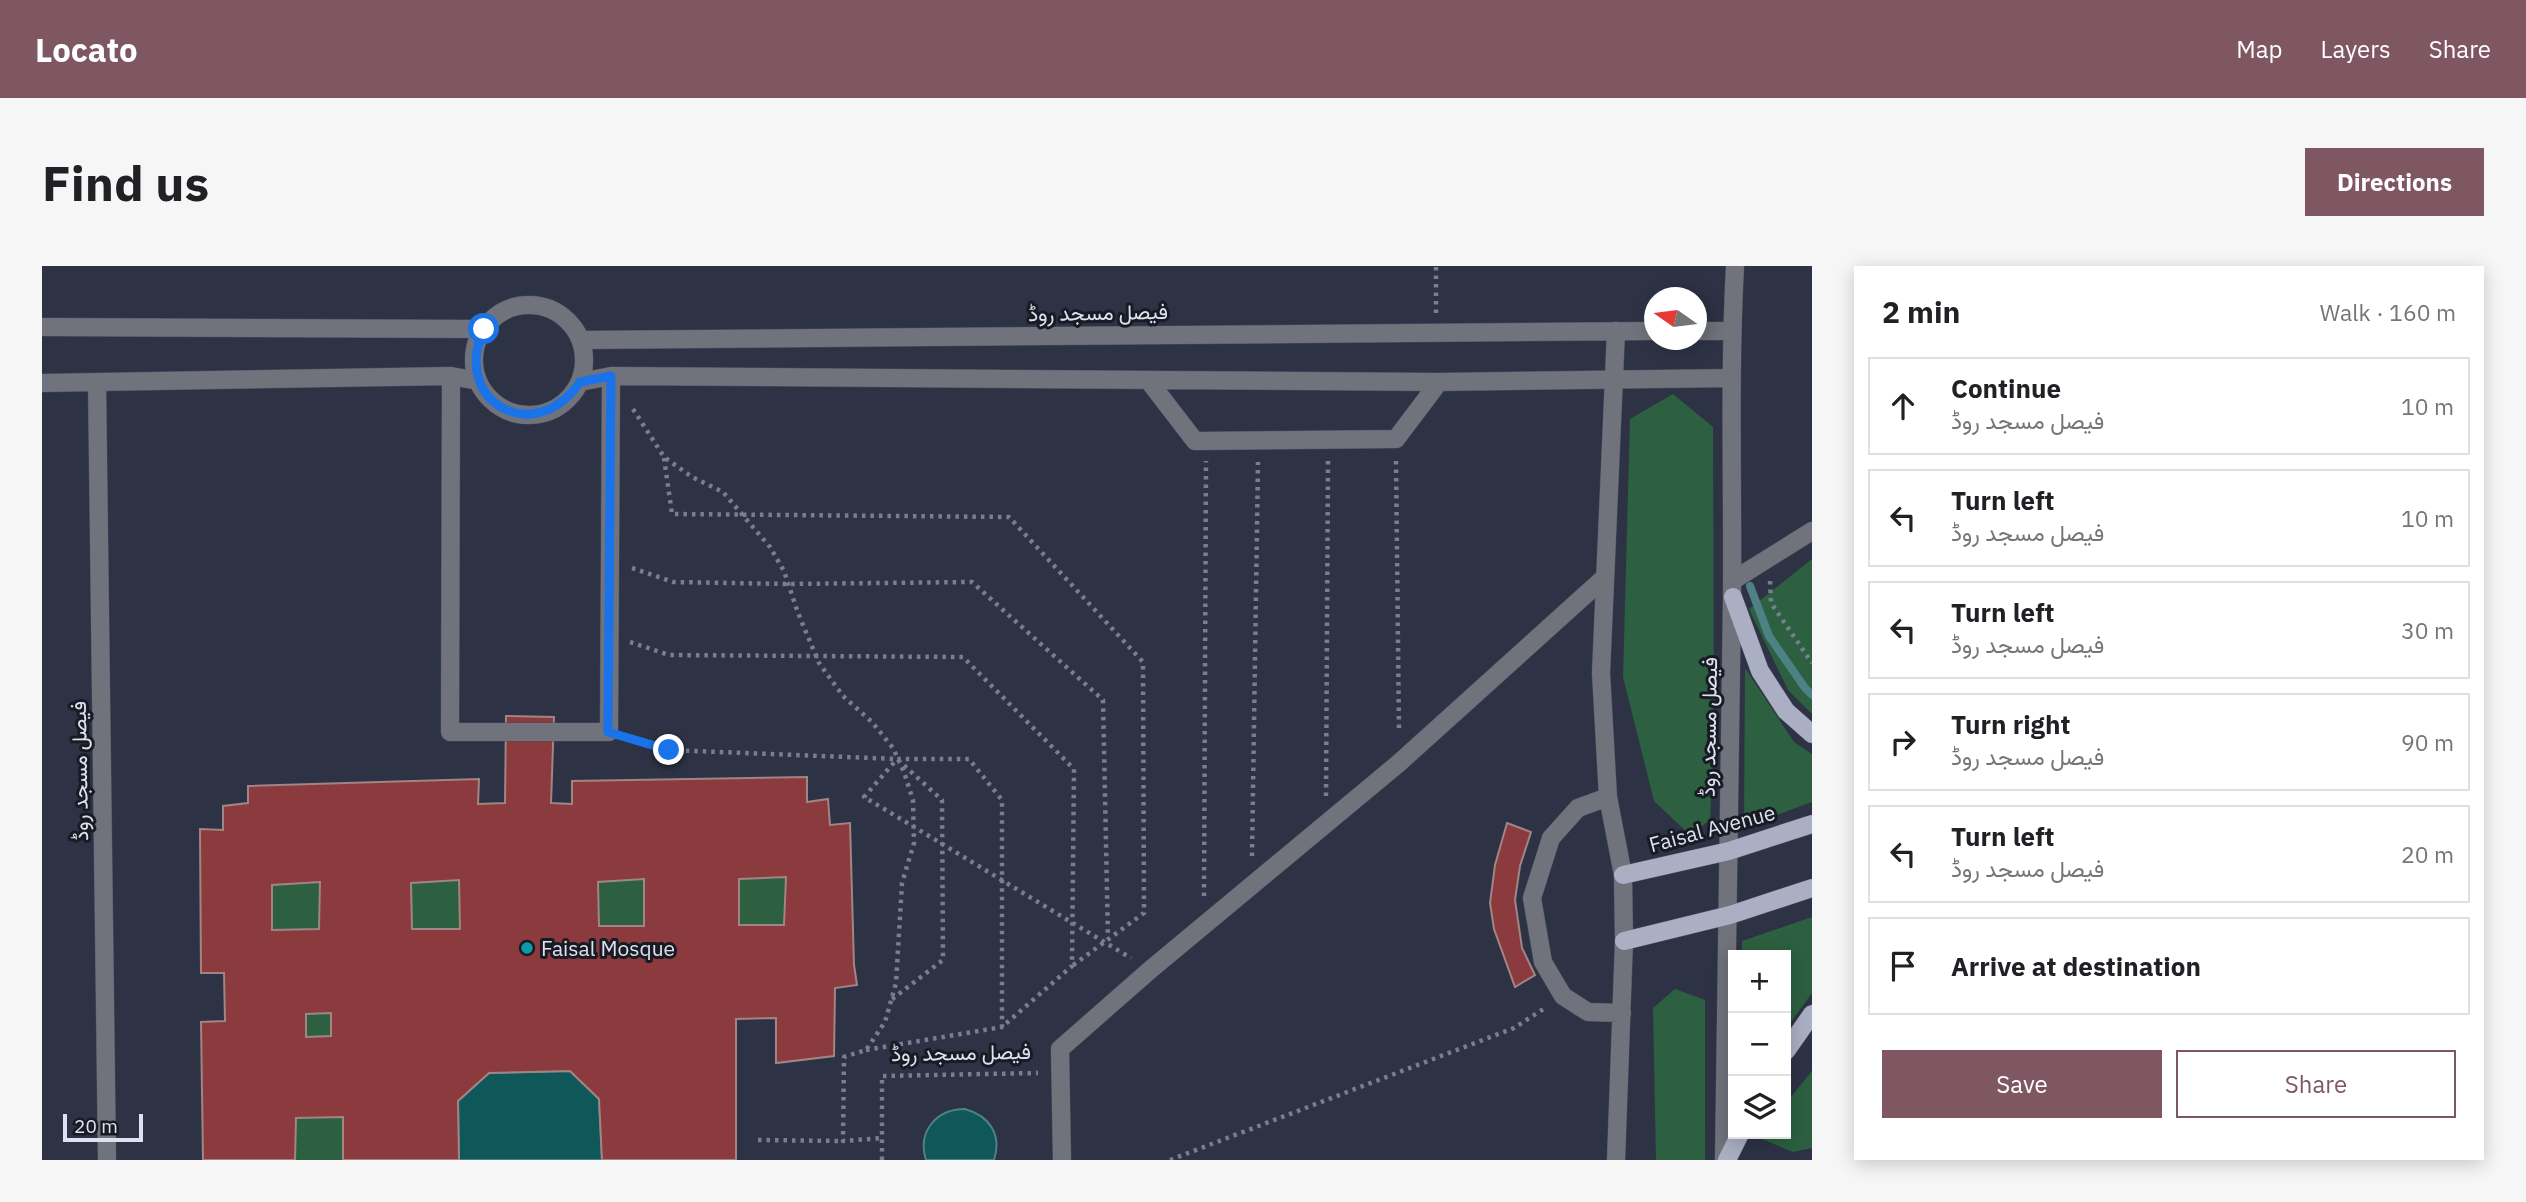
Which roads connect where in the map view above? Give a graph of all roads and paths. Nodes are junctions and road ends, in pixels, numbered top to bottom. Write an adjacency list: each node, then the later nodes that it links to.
1 (1436, 266): 5 (path)
2 (1735, 266): 9 (street, فیصل مسجد روڈ)
3 (42, 327): 4 (street)
4 (484, 329): 10 (street); 16 (street)
5 (1435, 331): 6 (street, فیصل مسجد روڈ); 10 (street, فیصل مسجد روڈ)
6 (1616, 331): 7 (street, فیصل مسجد روڈ); 15 (street)
7 (1644, 331)
8 (1707, 331): 9 (street)
9 (1731, 331): 13 (street, فیصل مسجد روڈ)
10 (581, 340): 18 (street)
11 (451, 376): 16 (street); 17 (street); 36 (street)
12 (611, 376): 14 (street); 18 (street); 25 (path, فیصل مسجد روڈ); 29 (street)
13 (1732, 378): 15 (street); 32 (street, فیصل مسجد روڈ)
14 (1148, 380): 19 (street); 24 (street)
15 (1613, 380): 19 (street); 30 (street)
16 (478, 381): 18 (street)
17 (97, 382): 20 (street); 69 (street, فیصل مسجد روڈ)
18 (580, 382)
19 (1439, 382): 22 (street)
20 (42, 383)
21 (1328, 439): 22 (street); 23 (street); 41 (path)
22 (1396, 439): 39 (path)
23 (1258, 440): 24 (street); 48 (path)
24 (1206, 441): 52 (path)
25 (664, 457): 26 (path, فیصل مسجد روڈ); 26 (path, فیصل مسجد روڈ)
26 (742, 514): 31 (path, فیصل مسجد روڈ); 54 (path, فیصل مسجد روڈ)
27 (1812, 531): 28 (street)
28 (1768, 559): 32 (street); 35 (path)
29 (610, 560): 31 (path); 33 (street)
30 (1605, 577): 39 (street); 40 (street)
31 (788, 584): 34 (path, فیصل مسجد روڈ); 54 (path)
32 (1732, 589): 37 (main road); 45 (street, فیصل مسجد روڈ)
33 (609, 636): 34 (path); 36 (street)
34 (816, 656): 38 (path, فیصل مسجد روڈ); 51 (path)
35 (1812, 663)
36 (608, 732): 38 (path, فیصل مسجد روڈ)
37 (1812, 734)
38 (897, 759): 43 (path, فیصل مسجد روڈ); 43 (path); 44 (path, فیصل مسجد روڈ); 47 (path, فیصل مسجد روڈ)
39 (1399, 763): 41 (street)
40 (1608, 797): 46 (street); 57 (street)
41 (1326, 823): 48 (street)
42 (1812, 824): 45 (main road, Faisal Avenue)
43 (914, 826): 44 (path); 58 (path, فیصل مسجد روڈ)
44 (943, 844): 47 (path); 58 (path, فیصل مسجد روڈ)
45 (1728, 850): 46 (main road, Faisal Avenue); 50 (street, فیصل مسجد روڈ)
46 (1623, 874): 53 (street)
47 (1002, 880): 51 (path); 61 (path, فیصل مسجد روڈ)
48 (1252, 886): 52 (street)
49 (1812, 888): 50 (main road)
50 (1730, 915): 53 (main road); 74 (street, فیصل مسجد روڈ)
51 (1072, 923): 54 (path); 56 (path)
52 (1203, 925): 64 (street, فیصل مسجد روڈ)
53 (1624, 940): 59 (street)
54 (1106, 941): 55 (path); 56 (path, فیصل مسجد روڈ)
55 (1128, 956)
56 (1072, 966): 61 (path, فیصل مسجد روڈ)
57 (1563, 996): 59 (street); 72 (path)
58 (891, 1001): 63 (path, فیصل مسجد روڈ)
59 (1622, 1013): 73 (street)
60 (1812, 1014): 62 (main road)
61 (1002, 1027): 63 (path, فیصل مسجد روڈ)
62 (1791, 1044)
63 (866, 1049): 68 (path, فیصل مسجد روڈ)
64 (1060, 1073): 65 (path, فیصل مسجد روڈ); 71 (street, فیصل مسجد روڈ)
65 (882, 1138): 68 (path); 70 (path, فیصل مسجد روڈ)
66 (1737, 1139): 74 (main road)
67 (758, 1140): 68 (path)
68 (844, 1140)
69 (107, 1160)
70 (882, 1160)
71 (1062, 1160)
72 (1170, 1160)
73 (1616, 1160)
74 (1725, 1160)

